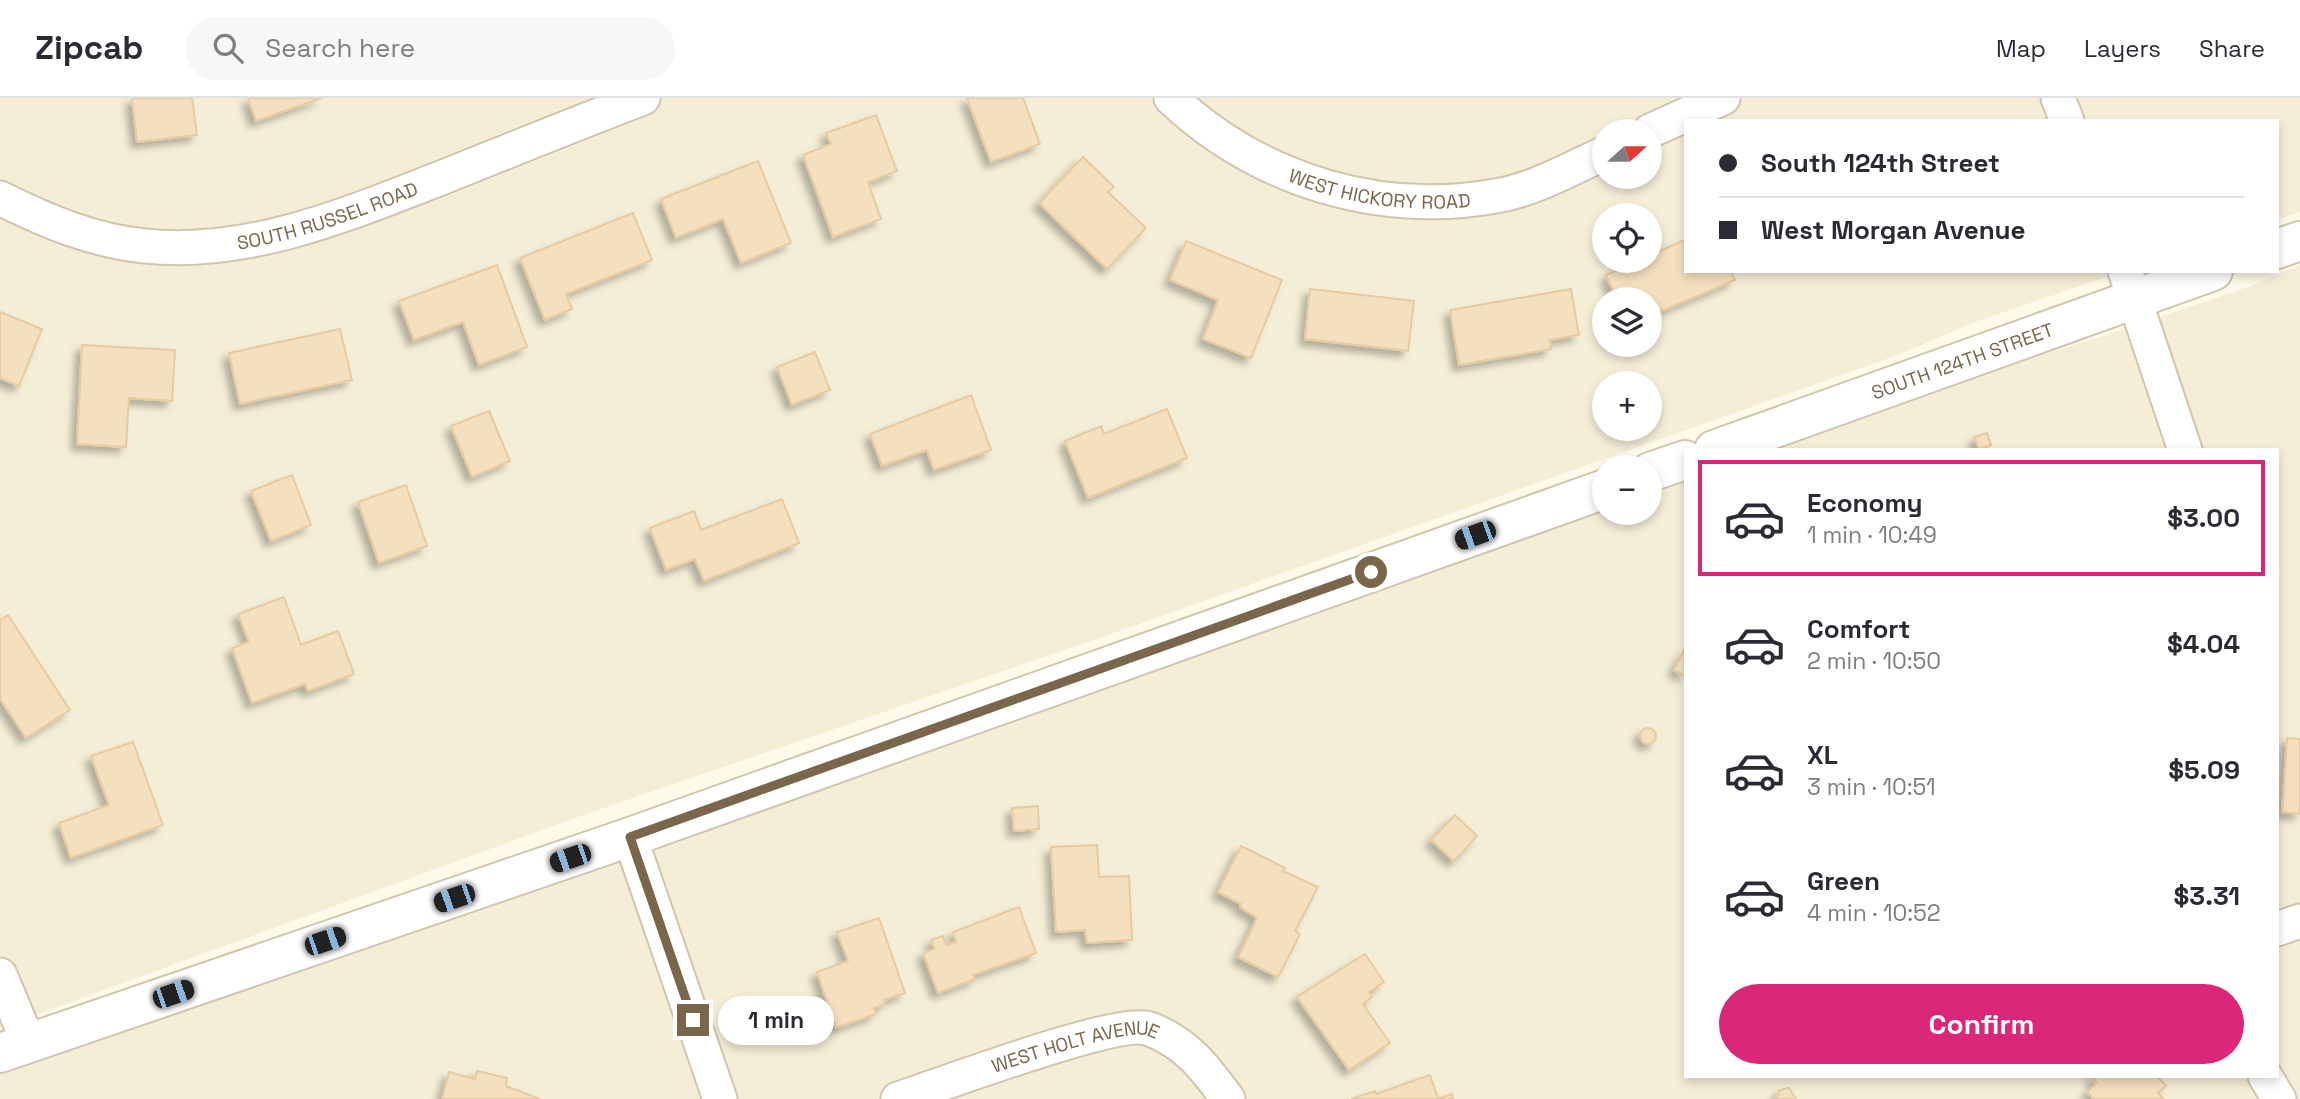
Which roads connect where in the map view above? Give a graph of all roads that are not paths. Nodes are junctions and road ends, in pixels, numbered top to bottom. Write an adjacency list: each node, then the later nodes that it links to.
1 (1171, 98): 7 (street, WEST HICKORY ROAD)
2 (1723, 98): 6 (street)
3 (2058, 98): 5 (street)
4 (638, 99): 8 (street, SOUTH RUSSEL ROAD)
5 (2066, 119)
6 (1662, 126)
7 (1592, 159)
8 (0, 198)
9 (2300, 240): 10 (street)
10 (2279, 248)
11 (2202, 273): 12 (street, SOUTH 124TH STREET)
12 (2131, 285): 13 (street, SOUTH 124TH STREET); 14 (street)
13 (1719, 448)
14 (2185, 448)
15 (1684, 460): 16 (street)
16 (1662, 468)
17 (1592, 494): 18 (street)
18 (630, 837): 22 (street); 24 (street)
19 (2300, 921): 20 (street)
20 (2279, 928)
21 (0, 975): 22 (street)
22 (15, 1045)
23 (2266, 1078): 27 (street)
24 (720, 1099)
25 (898, 1099): 26 (street, WEST HOLT AVENUE)
26 (1228, 1099)
27 (2279, 1099)

